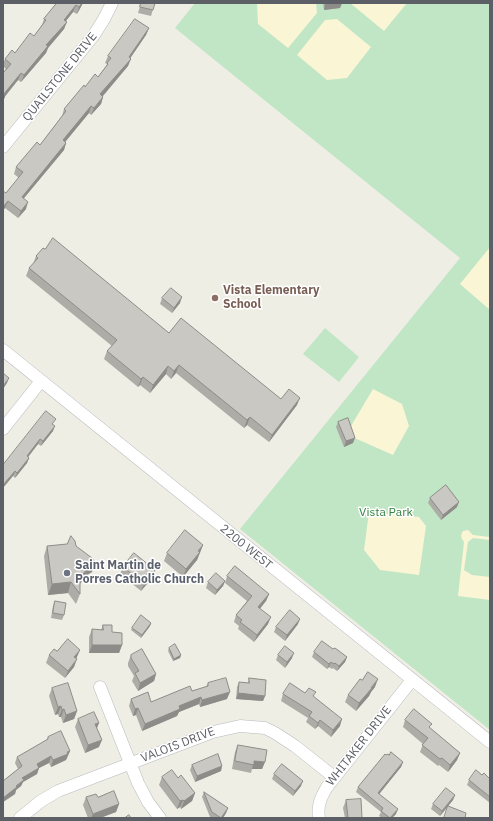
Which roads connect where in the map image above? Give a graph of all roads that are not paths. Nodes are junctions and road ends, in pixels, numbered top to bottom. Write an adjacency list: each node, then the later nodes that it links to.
1 (112, 3): 2 (street, QUAILSTONE DRIVE)
2 (3, 147)
3 (3, 350): 4 (street, 2200 WEST)
4 (41, 381): 5 (street); 6 (street, 2200 WEST)
5 (3, 429)
6 (412, 680): 8 (street, 2200 WEST); 10 (street, WHITAKER DRIVE)
7 (100, 686): 9 (street)
8 (490, 742)
9 (129, 764): 10 (street, VALOIS DRIVE); 11 (street, VALOIS DRIVE); 12 (street)
10 (334, 777): 13 (street, WHITAKER DRIVE)
11 (20, 818)
12 (160, 818)
13 (319, 818)

